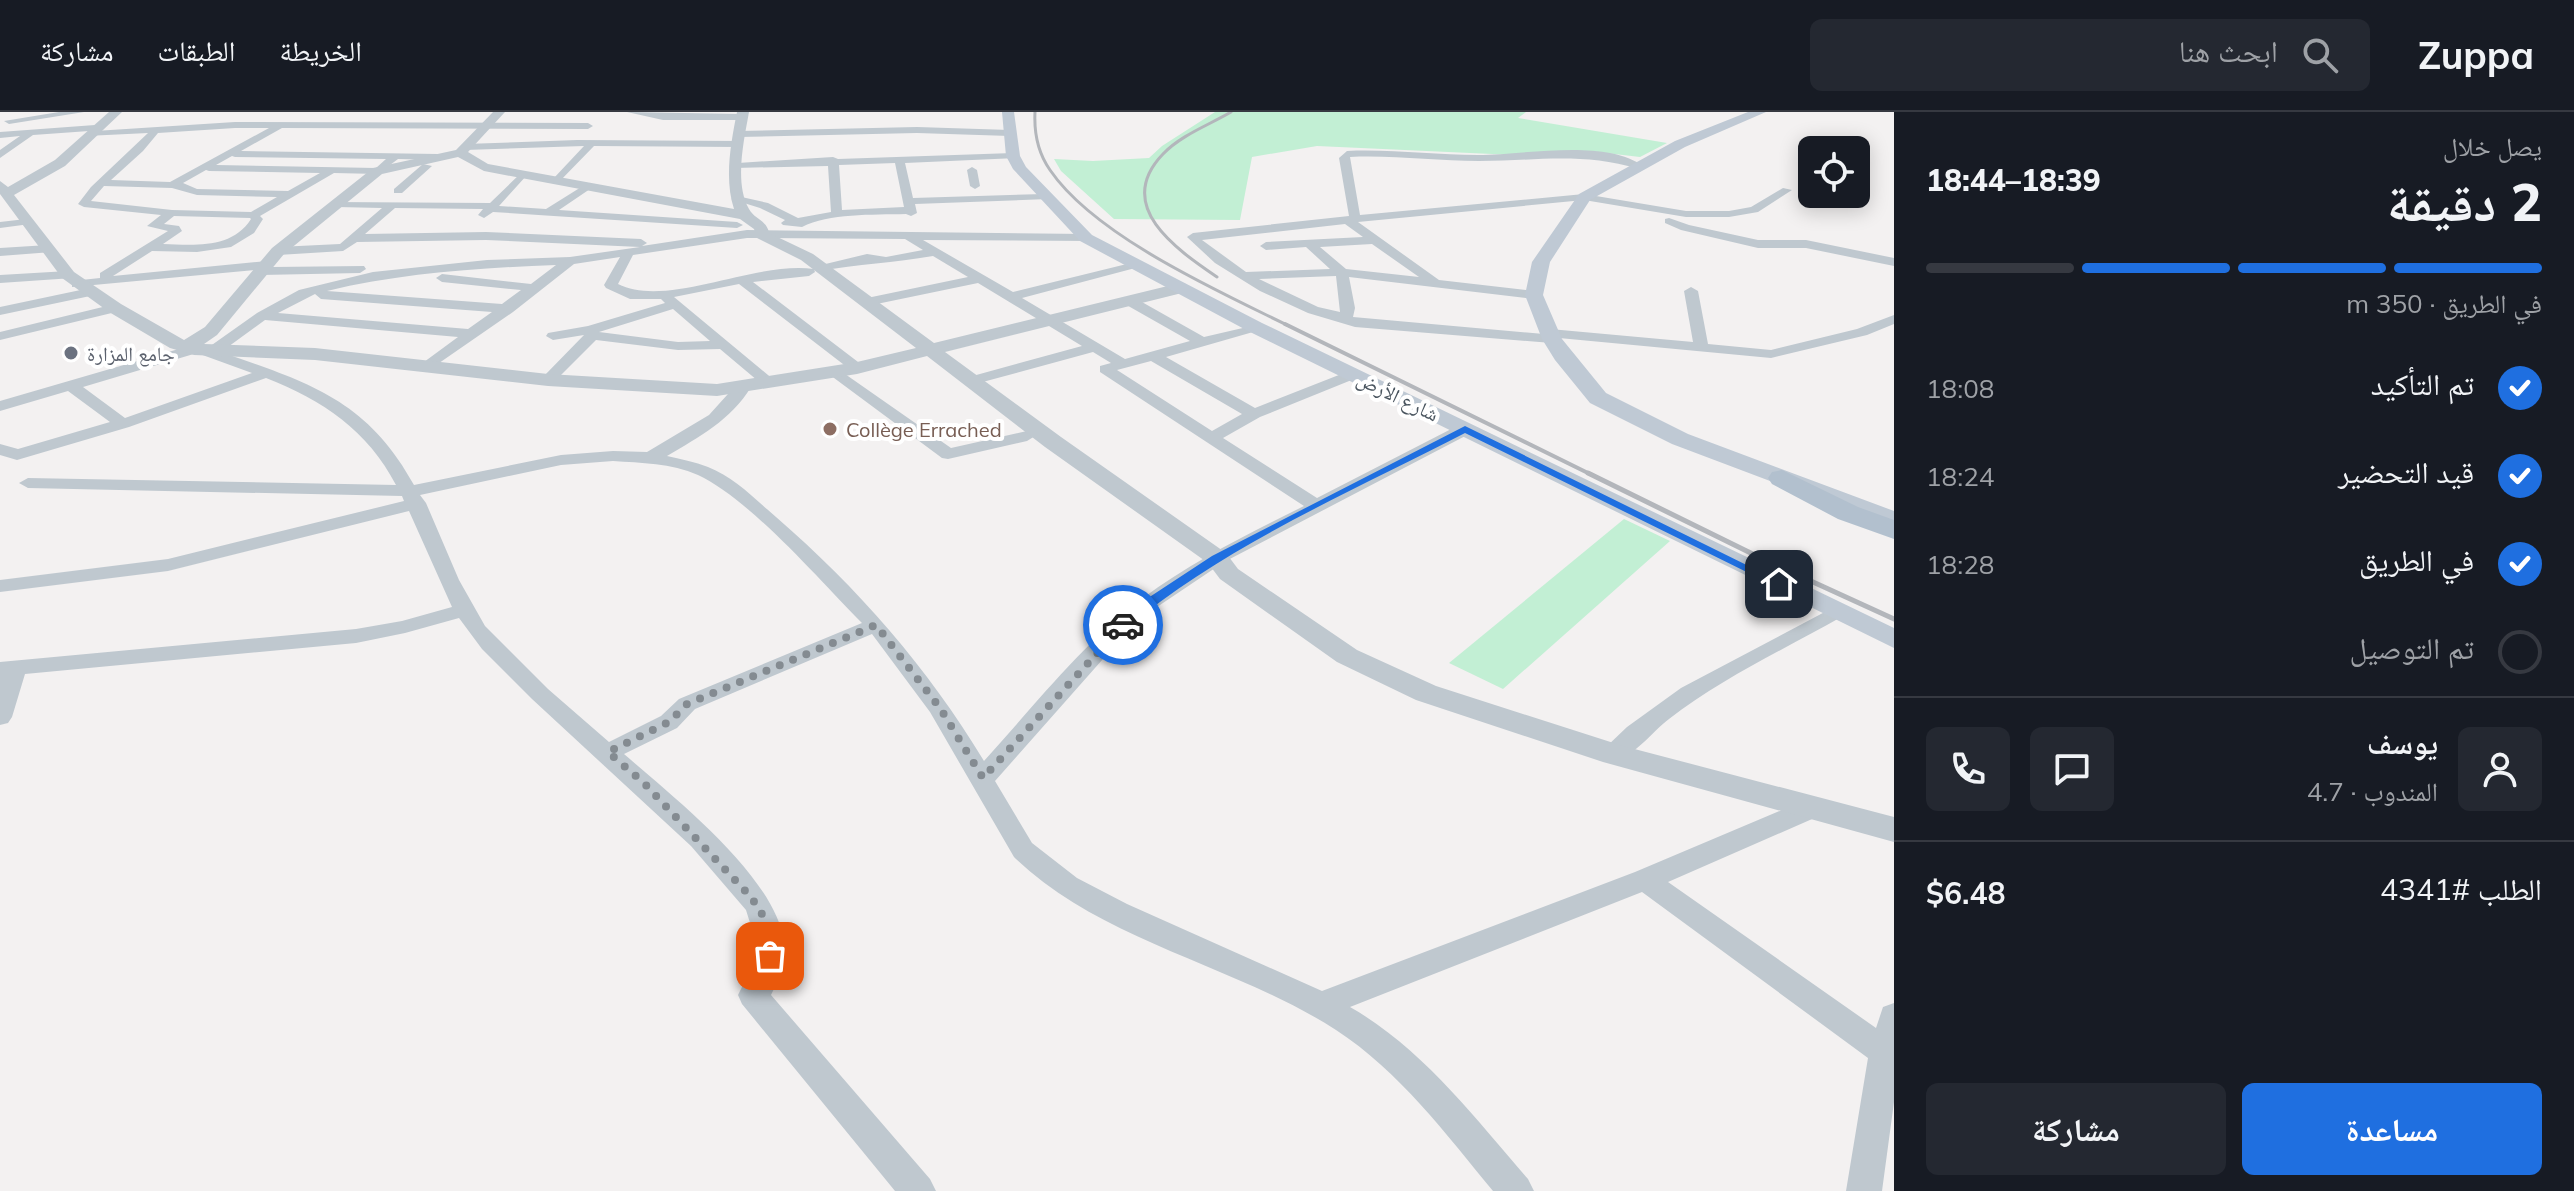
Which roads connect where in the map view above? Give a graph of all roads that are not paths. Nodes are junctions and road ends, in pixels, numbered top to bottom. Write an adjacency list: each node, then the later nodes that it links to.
1 (80, 112): 8 (street)
2 (247, 112): 27 (street)
3 (423, 112): 21 (street)
4 (499, 112): 22 (street)
5 (631, 112): 11 (street)
6 (1760, 112): 56 (main road)
7 (542, 113): 23 (street)
8 (43, 114): 16 (street)
9 (374, 114): 15 (street); 20 (street)
10 (743, 114): 12 (street); 35 (street)
11 (652, 115): 24 (street); 28 (street)
12 (689, 115): 28 (street)
13 (176, 116): 26 (street)
14 (797, 119): 30 (street)
15 (293, 120): 19 (street); 27 (street); 36 (street)
16 (0, 122)
17 (1009, 122): 37 (street); 65 (main road)
18 (105, 123): 26 (street); 29 (street); 81 (street)
19 (336, 125): 20 (street); 44 (street)
20 (366, 126): 21 (street)
21 (408, 126): 22 (street)
22 (486, 126): 23 (street); 42 (street)
23 (530, 126): 38 (street); 39 (street)
24 (638, 126)
25 (194, 127): 26 (street); 27 (street); 27 (street)
26 (159, 129): 68 (street)
27 (230, 129)
28 (665, 131): 35 (street); 41 (street)
29 (30, 133): 31 (street); 46 (street)
30 (791, 133): 35 (street); 37 (street)
31 (0, 135)
32 (631, 135): 41 (street)
33 (239, 139): 36 (street)
34 (284, 139): 36 (street)
35 (738, 139): 55 (street)
36 (255, 141): 43 (street)
37 (824, 141): 47 (street)
38 (577, 143): 39 (street); 40 (street)
39 (540, 144): 42 (street); 48 (street)
40 (590, 145): 41 (street); 48 (street)
41 (625, 145)
42 (462, 150): 54 (street); 57 (street)
43 (233, 154): 44 (street); 58 (street)
44 (286, 154): 45 (street)
45 (322, 154): 52 (street); 63 (street)
46 (0, 155)
47 (862, 155): 49 (street); 51 (street); 53 (street)
48 (580, 157): 67 (street)
49 (924, 158): 50 (street); 51 (street)
50 (938, 158): 59 (street); 65 (street)
51 (899, 159): 73 (street)
52 (399, 160): 54 (street); 62 (street)
53 (833, 160): 55 (street); 91 (street)
54 (433, 161): 57 (street); 77 (street)
55 (738, 166): 80 (street)
56 (1638, 166): 79 (main road); 94 (street)
57 (484, 167): 64 (street)
58 (204, 168): 63 (street); 69 (street)
59 (972, 170): 60 (street); 71 (street)
60 (988, 170)
61 (331, 171): 62 (street); 63 (street); 66 (street)
62 (378, 171): 82 (street)
63 (287, 173): 66 (street)
64 (522, 175): 67 (street); 87 (street)
65 (1023, 175): 71 (street); 86 (street); 103 (main road, شارع الأرض)
66 (319, 177): 78 (street)
67 (557, 181): 72 (street)
68 (103, 183): 69 (street); 89 (street)
69 (174, 185): 78 (street)
70 (962, 186): 71 (street)
71 (975, 186)
72 (586, 187): 85 (street); 88 (street)
73 (907, 187): 74 (street); 86 (street)
74 (920, 187)
75 (1787, 190): 90 (street)
76 (383, 191): 77 (street)
77 (398, 191): 84 (street)
78 (291, 194): 92 (street)
79 (1584, 197): 90 (street); 94 (street); 135 (main road)
80 (737, 199): 85 (street); 93 (street); 95 (street)
81 (8, 202): 96 (street); 110 (street)
82 (337, 204): 83 (street); 111 (street)
83 (392, 205): 84 (street); 102 (street)
84 (407, 206): 87 (street)
85 (694, 206): 93 (street)
86 (910, 206): 91 (street); 100 (street)
87 (492, 208): 88 (street); 101 (street)
88 (549, 212): 97 (street)
89 (172, 213): 92 (street); 107 (street)
90 (1675, 213): 117 (street)
91 (837, 214): 95 (street)
92 (253, 215): 107 (street)
93 (744, 215): 97 (street)
94 (1351, 220): 98 (street); 104 (street)
95 (796, 222): 97 (street); 99 (street)
96 (0, 225)
97 (761, 231): 99 (street); 109 (street); 121 (street)
98 (1245, 231): 106 (street); 125 (street)
99 (821, 233): 100 (street)
100 (909, 234): 103 (street); 113 (street)
101 (459, 236): 102 (street); 108 (street); 109 (street)
102 (355, 238): 111 (street)
103 (1086, 238): 118 (main road, شارع الأرض)
104 (1374, 240): 105 (street); 129 (street)
105 (1308, 243): 106 (street); 122 (street)
106 (1266, 246): 124 (street)
107 (154, 248): 130 (street)
108 (449, 248)
109 (666, 248): 114 (street)
110 (48, 249): 112 (street); 130 (street)
111 (278, 251): 119 (street)
112 (0, 252)
113 (934, 252): 121 (street); 127 (street)
114 (627, 255): 116 (street); 137 (street)
115 (440, 259): 120 (street)
116 (570, 261): 120 (street); 131 (street)
117 (1894, 262)
118 (1135, 264): 132 (main road, شارع الأرض); 136 (street)
119 (264, 268): 123 (street); 130 (street); 158 (street)
120 (431, 270): 123 (street)
121 (814, 270): 128 (street); 139 (street); 160 (street)
122 (1342, 272): 124 (street); 129 (street); 144 (street)
123 (401, 273): 131 (street); 134 (street)
124 (1291, 274): 125 (street)
125 (1244, 276): 144 (street)
126 (0, 279): 130 (street)
127 (979, 279): 136 (street); 139 (street)
128 (743, 281): 137 (street); 164 (street)
129 (1434, 282): 135 (street)
130 (83, 283): 140 (street); 142 (street)
131 (535, 288): 141 (street)
132 (1180, 288): 138 (street); 147 (main road, شارع الأرض)
133 (1691, 291): 159 (street)
134 (304, 293): 141 (street); 143 (street)
135 (1534, 295): 153 (main road)
136 (1011, 297): 146 (street)
137 (670, 300): 149 (street); 156 (street)
138 (1128, 300): 146 (street); 155 (street)
139 (867, 302): 160 (street)
140 (115, 308): 151 (street); 158 (street)
141 (508, 309): 150 (street)
142 (0, 311)
143 (262, 316): 150 (street); 158 (street)
144 (1341, 318): 153 (street)
145 (1894, 319): 148 (street)
146 (1050, 320): 157 (street); 160 (street)
147 (1255, 327): 155 (street); 167 (main road, شارع الأرض)
148 (1869, 329): 154 (street); 159 (street)
149 (591, 332): 152 (street); 156 (street); 168 (street)
150 (473, 334): 163 (street)
151 (0, 336)
152 (553, 336)
153 (1551, 336): 159 (street); 181 (main road)
154 (1894, 337)
155 (1199, 340): 161 (street)
156 (724, 345): 170 (street)
157 (1094, 347): 162 (street); 169 (street)
158 (199, 349): 163 (street); 166 (street); 171 (street)
159 (1702, 349)
160 (924, 352): 164 (street); 169 (street); 177 (street)
161 (1152, 355): 162 (street); 174 (street)
162 (1120, 362): 178 (street)
163 (429, 365): 168 (street)
164 (857, 368): 165 (street)
165 (835, 372): 170 (street); 177 (street)
166 (263, 374): 175 (street); 184 (street)
167 (1354, 374): 174 (street); 176 (main road, شارع الأرض)
168 (548, 380): 172 (street)
169 (974, 380): 189 (street)
170 (769, 383): 172 (street)
171 (69, 384): 173 (street); 175 (street)
172 (743, 387): 180 (street)
173 (0, 406)
174 (1254, 414): 178 (street)
175 (123, 424): 179 (street)
176 (1465, 429): 185 (street); 192 (main road, شارع الأرض)
177 (1027, 436): 189 (street)
178 (1211, 438): 185 (street)
179 (0, 449)
180 (650, 458): 184 (street); 193 (street)
181 (1782, 478): 186 (main road); 188 (main road)
182 (28, 483): 183 (street)
183 (315, 490): 184 (street); 187 (street)
184 (414, 497): 187 (street); 191 (street)
185 (1315, 505): 189 (street)
186 (1894, 520)
187 (324, 527): 190 (street)
188 (1894, 530)
189 (1216, 567): 198 (street); 199 (street)
190 (0, 586)
191 (464, 610): 195 (street); 197 (street)
192 (1836, 612): 194 (main road, شارع الأرض); 198 (street)
193 (876, 625): 197 (street); 199 (street)
194 (1894, 639)
195 (8, 668): 196 (street)
196 (0, 717)
197 (608, 752): 208 (street)
198 (1614, 754): 201 (street)
199 (983, 778): 205 (street)
200 (1894, 807): 202 (street)
201 (1810, 809): 202 (street); 204 (street)
202 (1860, 818): 203 (street)
203 (1894, 830)
204 (1645, 880): 205 (street); 207 (street)
205 (1321, 1005): 209 (street)
206 (1894, 1016): 207 (street)
207 (1889, 1056): 210 (street)
208 (918, 1191)
209 (1516, 1191)
210 (1864, 1191)

